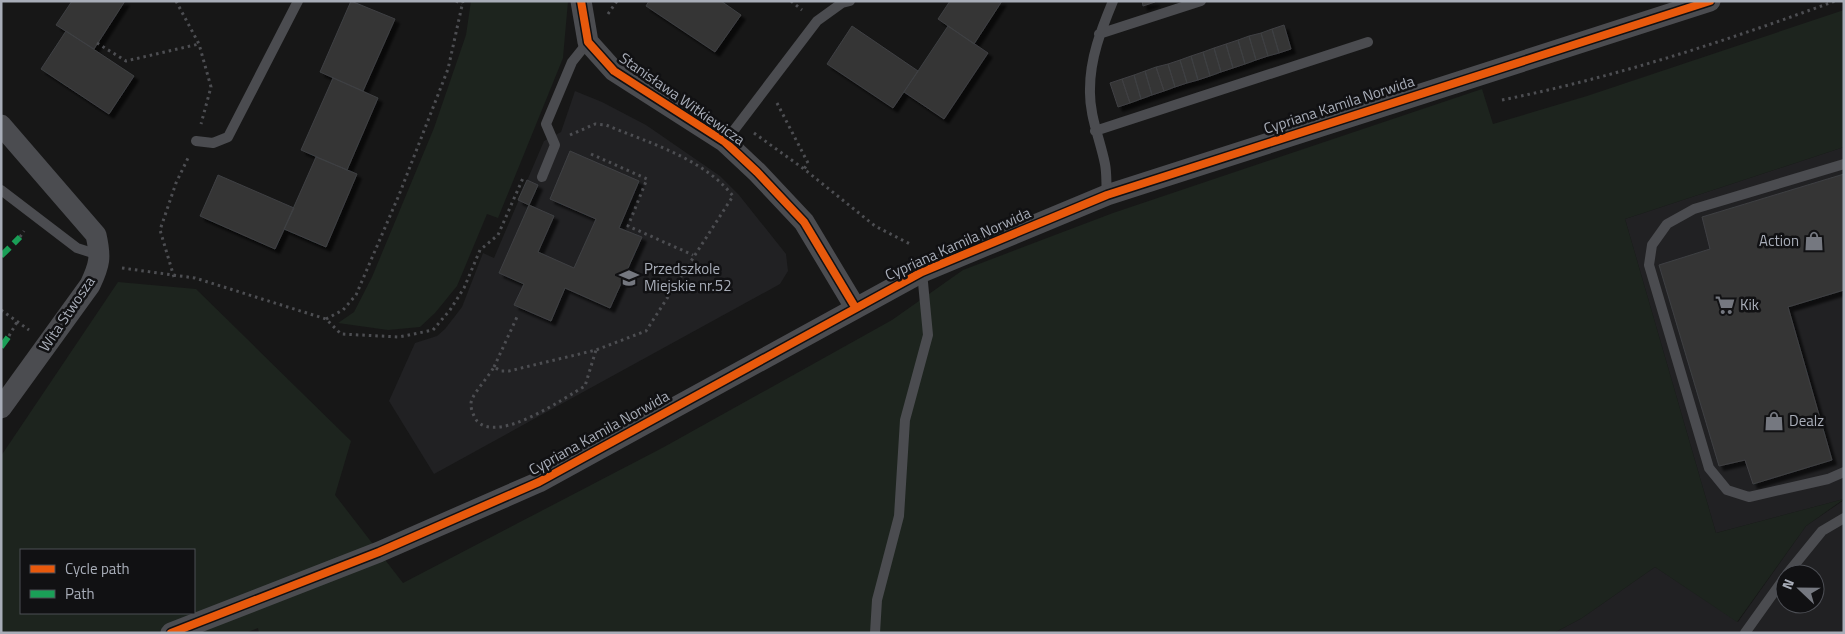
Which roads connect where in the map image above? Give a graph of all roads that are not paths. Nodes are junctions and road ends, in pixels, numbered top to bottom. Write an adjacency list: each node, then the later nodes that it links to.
1 (298, 1): 12 (lane)
2 (581, 1): 8 (street)
3 (850, 1): 13 (lane)
4 (1113, 1): 7 (lane)
5 (1201, 1): 7 (lane)
6 (1710, 1): 17 (street, Cypriana Kamila Norwida)
7 (1099, 34): 11 (lane)
8 (588, 42): 13 (street, Stanisława Witkiewicza); 15 (lane)
9 (1368, 42): 11 (lane)
10 (1, 125): 18 (street)
11 (1095, 131): 17 (lane)
12 (196, 141)
13 (725, 142): 20 (street, Stanisława Witkiewicza)
14 (1844, 164): 22 (lane)
15 (542, 177)
16 (1, 190): 18 (lane)
17 (1107, 195): 19 (street, Cypriana Kamila Norwida)
18 (100, 255): 21 (street, Wita Stwosza)
19 (922, 272): 20 (street, Cypriana Kamila Norwida); 27 (lane)
20 (855, 307): 26 (street, Cypriana Kamila Norwida)
21 (1, 408)
22 (1844, 472)
23 (1844, 518): 24 (lane)
24 (1795, 564)
25 (1775, 591): 28 (lane)
26 (170, 633)
27 (874, 633)
28 (1745, 633)

